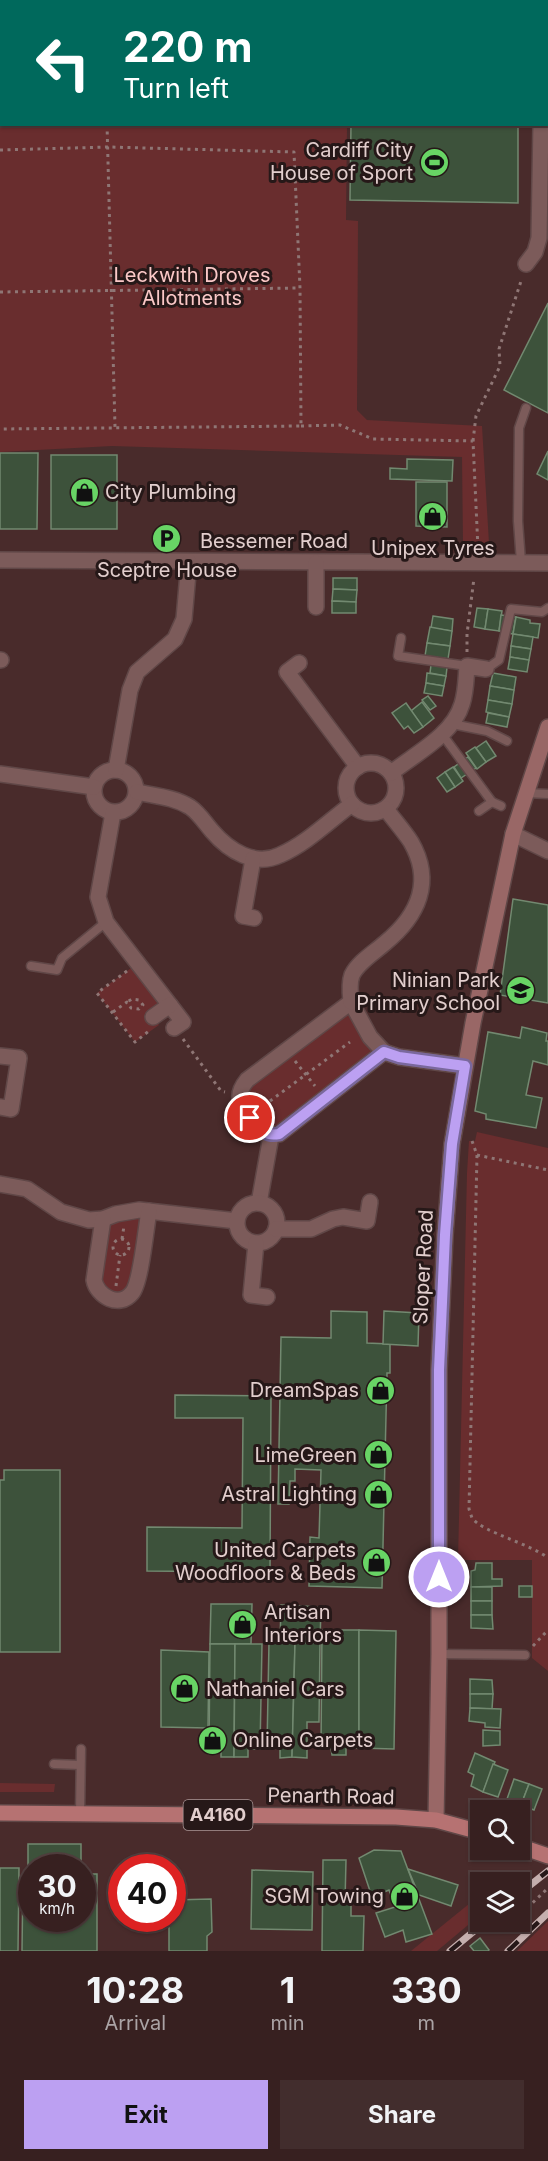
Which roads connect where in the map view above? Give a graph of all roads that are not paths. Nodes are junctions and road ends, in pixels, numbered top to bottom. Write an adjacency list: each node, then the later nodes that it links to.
1 (541, 126): 2 (street)
2 (526, 264)
3 (526, 408): 6 (lane)
4 (0, 560): 5 (street, Bessemer Road)
5 (189, 562): 7 (street, Bessemer Road); 19 (street)
6 (521, 562): 7 (street, Bessemer Road); 8 (street, Bessemer Road)
7 (316, 563): 9 (street)
8 (548, 563)
9 (316, 607)
10 (548, 608): 14 (lane)
11 (401, 638): 13 (lane)
12 (299, 663): 18 (street)
13 (467, 666): 14 (street); 15 (street)
14 (486, 669)
15 (447, 729): 17 (lane); 20 (street); 26 (lane)
16 (547, 732): 24 (street, Sloper Road)
17 (507, 741)
18 (358, 767): 20 (street); 27 (street)
19 (116, 770): 22 (street); 23 (street)
20 (391, 773): 29 (street)
21 (0, 774): 22 (street)
22 (94, 787): 31 (street)
23 (137, 792): 31 (street); 34 (street)
24 (526, 793): 25 (lane); 32 (street, Sloper Road)
25 (548, 794)
26 (492, 802): 28 (lane); 30 (lane)
27 (352, 804): 29 (street); 34 (street)
28 (501, 806)
29 (386, 809): 38 (street)
30 (479, 811)
31 (113, 813): 36 (street)
32 (513, 834): 33 (street); 44 (street, Sloper Road)
33 (548, 851)
34 (253, 860): 35 (street)
35 (254, 918)
36 (106, 922): 37 (lane); 39 (street)
37 (31, 966)
38 (351, 1002): 42 (street); 46 (street)
39 (170, 1005): 40 (street); 41 (street)
40 (153, 1017)
41 (174, 1028)
42 (384, 1052): 44 (street); 46 (street)
43 (0, 1056): 45 (street)
44 (465, 1066): 56 (street, Sloper Road)
45 (0, 1107)
46 (271, 1136): 49 (street)
47 (0, 1184): 51 (street)
48 (370, 1202): 53 (street)
49 (260, 1203): 52 (street); 53 (street)
50 (149, 1210): 51 (street); 51 (street); 52 (street)
51 (103, 1219)
52 (237, 1221): 54 (street)
53 (276, 1229): 54 (street)
54 (256, 1243): 55 (street)
55 (267, 1297)
56 (439, 1654): 57 (lane); 63 (street, Sloper Road)
57 (525, 1655)
58 (81, 1749): 60 (lane)
59 (54, 1764): 60 (lane)
60 (80, 1765): 62 (lane)
61 (0, 1813): 62 (main road, Penarth Road / A4160)
62 (80, 1813): 63 (main road, Penarth Road / A4160)
63 (436, 1820): 64 (main road, Penarth Road / A4160)
64 (470, 1829)
65 (530, 1850): 66 (main road)
66 (548, 1856)

